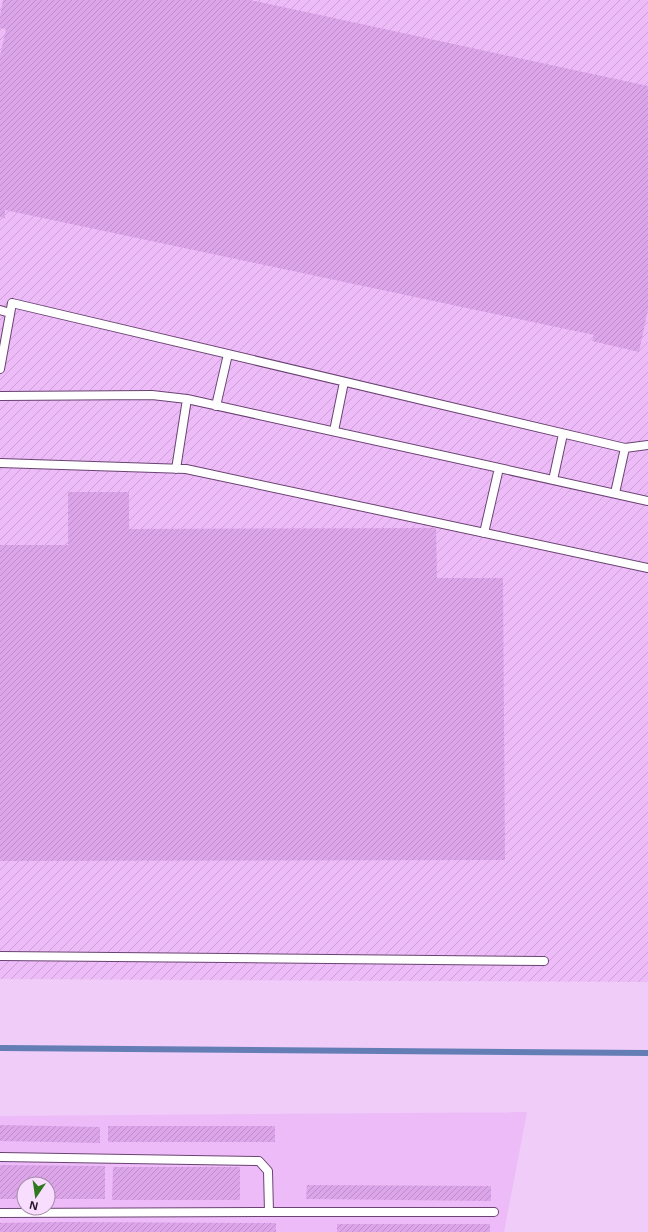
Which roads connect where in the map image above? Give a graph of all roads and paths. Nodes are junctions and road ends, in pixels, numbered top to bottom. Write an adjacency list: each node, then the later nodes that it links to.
1 (0, 310): 2 (lane)
2 (10, 313): 3 (lane); 4 (lane)
3 (228, 354): 5 (lane); 8 (lane)
4 (0, 369)
5 (344, 382): 9 (lane); 10 (lane)
6 (0, 396): 7 (lane)
7 (187, 399): 8 (lane); 15 (lane)
8 (216, 406): 9 (lane)
9 (334, 431): 14 (lane)
10 (563, 434): 12 (lane); 16 (lane)
11 (648, 445): 12 (lane)
12 (625, 448): 17 (lane)
13 (0, 463): 15 (lane)
14 (499, 468): 16 (lane); 19 (lane)
15 (176, 469): 19 (lane)
16 (553, 480): 17 (lane)
17 (615, 493): 18 (lane)
18 (648, 500)
19 (484, 533): 20 (lane)
20 (648, 568)
21 (0, 956): 22 (lane)
22 (544, 961)
23 (0, 1157): 24 (lane)
24 (269, 1212): 25 (lane); 26 (lane)
25 (494, 1212)
26 (0, 1213)

